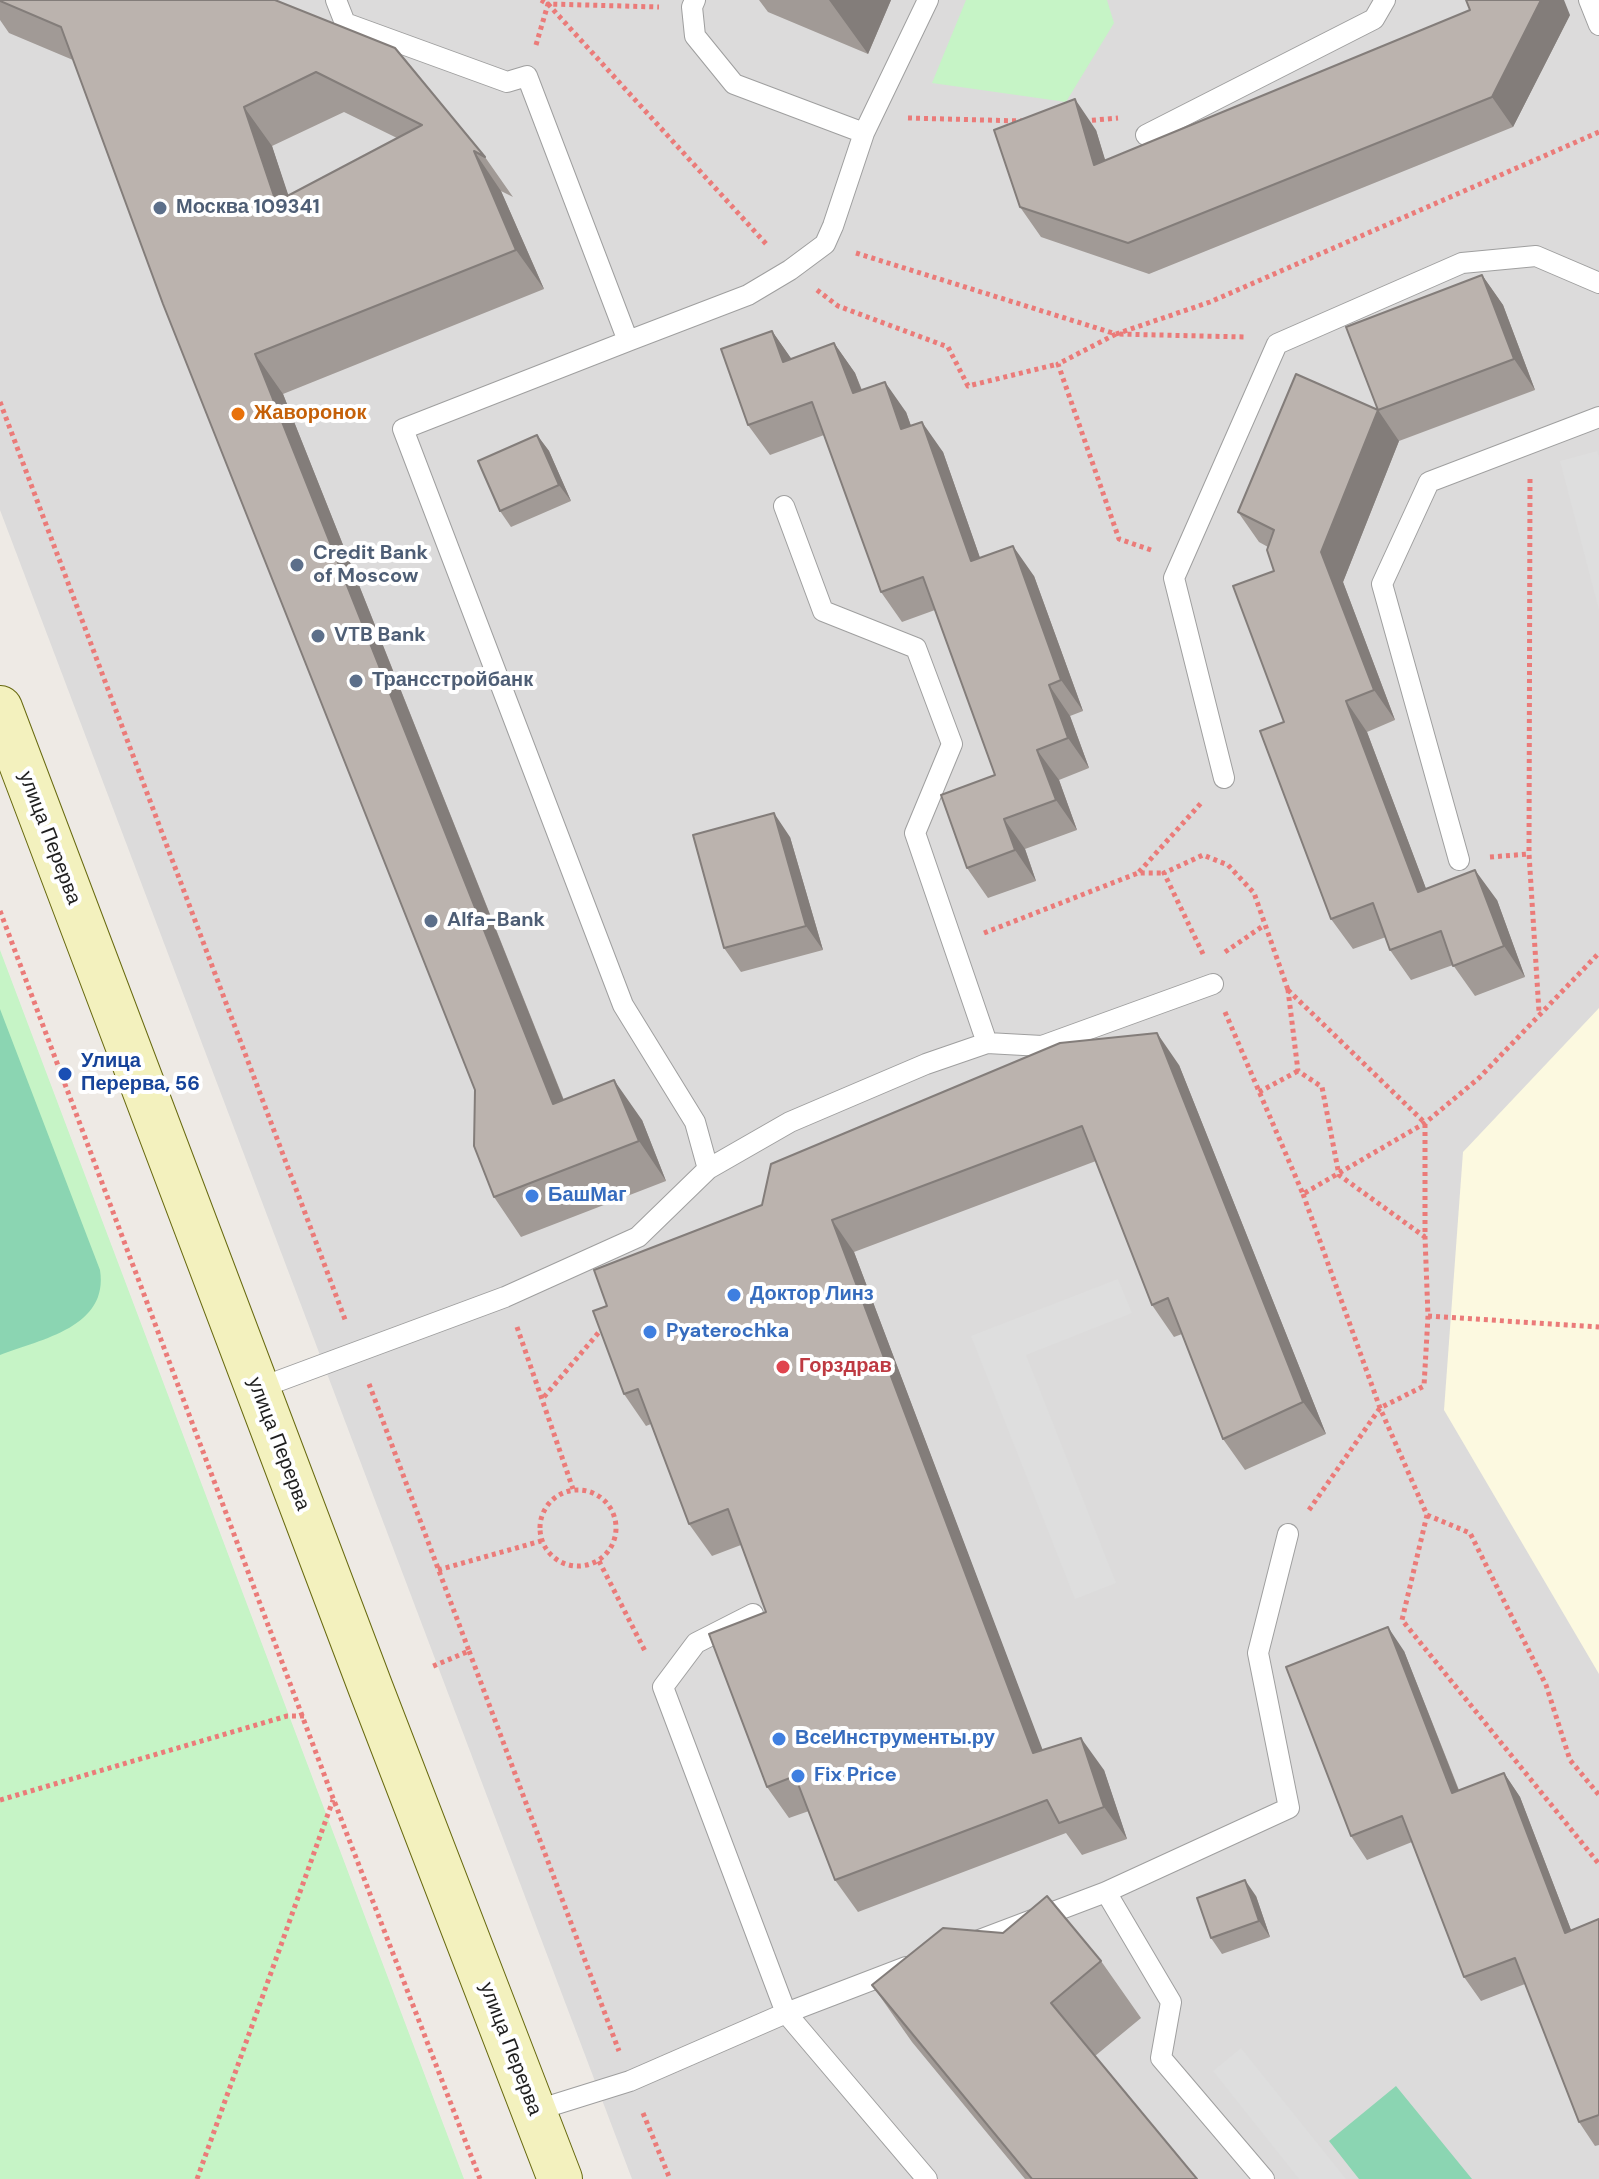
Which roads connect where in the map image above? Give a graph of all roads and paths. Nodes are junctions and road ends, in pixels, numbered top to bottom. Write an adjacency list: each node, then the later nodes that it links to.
1 (336, 0): 8 (lane)
2 (928, 0): 11 (lane)
3 (1385, 0): 13 (lane)
4 (1589, 0): 7 (lane)
5 (549, 2): 6 (path); 8 (path)
6 (693, 4): 11 (lane)
7 (1599, 25)
8 (527, 76): 17 (lane)
9 (1031, 121): 11 (path)
10 (1075, 122): 13 (path)
11 (868, 125): 14 (lane)
12 (1599, 132): 16 (path)
13 (1146, 135)
14 (825, 244): 16 (path); 17 (lane)
15 (1599, 283): 18 (lane)
16 (1116, 334): 18 (path); 23 (path)
17 (628, 341): 40 (lane)
18 (1277, 344): 23 (lane)
19 (0, 402): 48 (path)
20 (1599, 417): 21 (lane)
21 (1530, 444): 26 (lane); 35 (path)
22 (784, 506): 31 (lane)
23 (1182, 560): 25 (lane)
24 (0, 708): 49 (main road, улица Перерва)
25 (1224, 778): 27 (path)
26 (1459, 860)
27 (1138, 873): 28 (path); 31 (path)
28 (1164, 873): 30 (path); 33 (path)
29 (0, 911): 62 (path)
30 (1263, 926): 33 (path); 34 (path)
31 (953, 945): 36 (lane)
32 (1599, 953): 35 (path)
33 (1210, 974): 36 (lane); 38 (path)
34 (1288, 990): 37 (path); 39 (path)
35 (1539, 1013): 39 (path)
36 (987, 1043): 40 (lane)
37 (1298, 1071): 38 (path); 41 (path)
38 (1259, 1092): 42 (path)
39 (1425, 1123): 41 (path); 43 (path)
40 (708, 1169): 44 (lane)
41 (1339, 1175): 42 (path); 43 (path)
42 (1303, 1194): 51 (path)
43 (1425, 1237): 45 (path)
44 (505, 1297): 48 (lane); 50 (path)
45 (1428, 1316): 47 (path); 51 (path)
46 (611, 1318): 50 (path)
47 (1599, 1327)
48 (357, 1351): 49 (lane); 57 (path)
49 (257, 1389): 72 (main road, улица Перерва)
50 (543, 1397): 52 (path)
51 (1380, 1408): 53 (path); 54 (path)
52 (573, 1489): 55 (path); 56 (path)
53 (1427, 1515): 63 (path); 66 (path)
54 (1288, 1534): 67 (lane)
55 (541, 1541): 56 (path); 57 (path)
56 (599, 1561): 61 (path)
57 (438, 1570): 59 (path)
58 (753, 1614): 61 (lane)
59 (469, 1651): 60 (path); 71 (path)
60 (431, 1667)
61 (663, 1687): 70 (lane)
62 (304, 1716): 64 (path); 65 (path)
63 (1599, 1795)
64 (333, 1798): 73 (path); 74 (path)
65 (0, 1800)
66 (1599, 1864)
67 (1106, 1892): 68 (lane); 78 (lane)
68 (960, 1947)
69 (931, 1958): 70 (lane)
70 (786, 2013): 71 (lane); 77 (lane)
71 (630, 2081): 72 (lane); 76 (path)
72 (534, 2111): 75 (main road, улица Перерва)
73 (197, 2179)
74 (480, 2179)
75 (560, 2179)
76 (670, 2179)
77 (927, 2179)
78 (1264, 2179)

